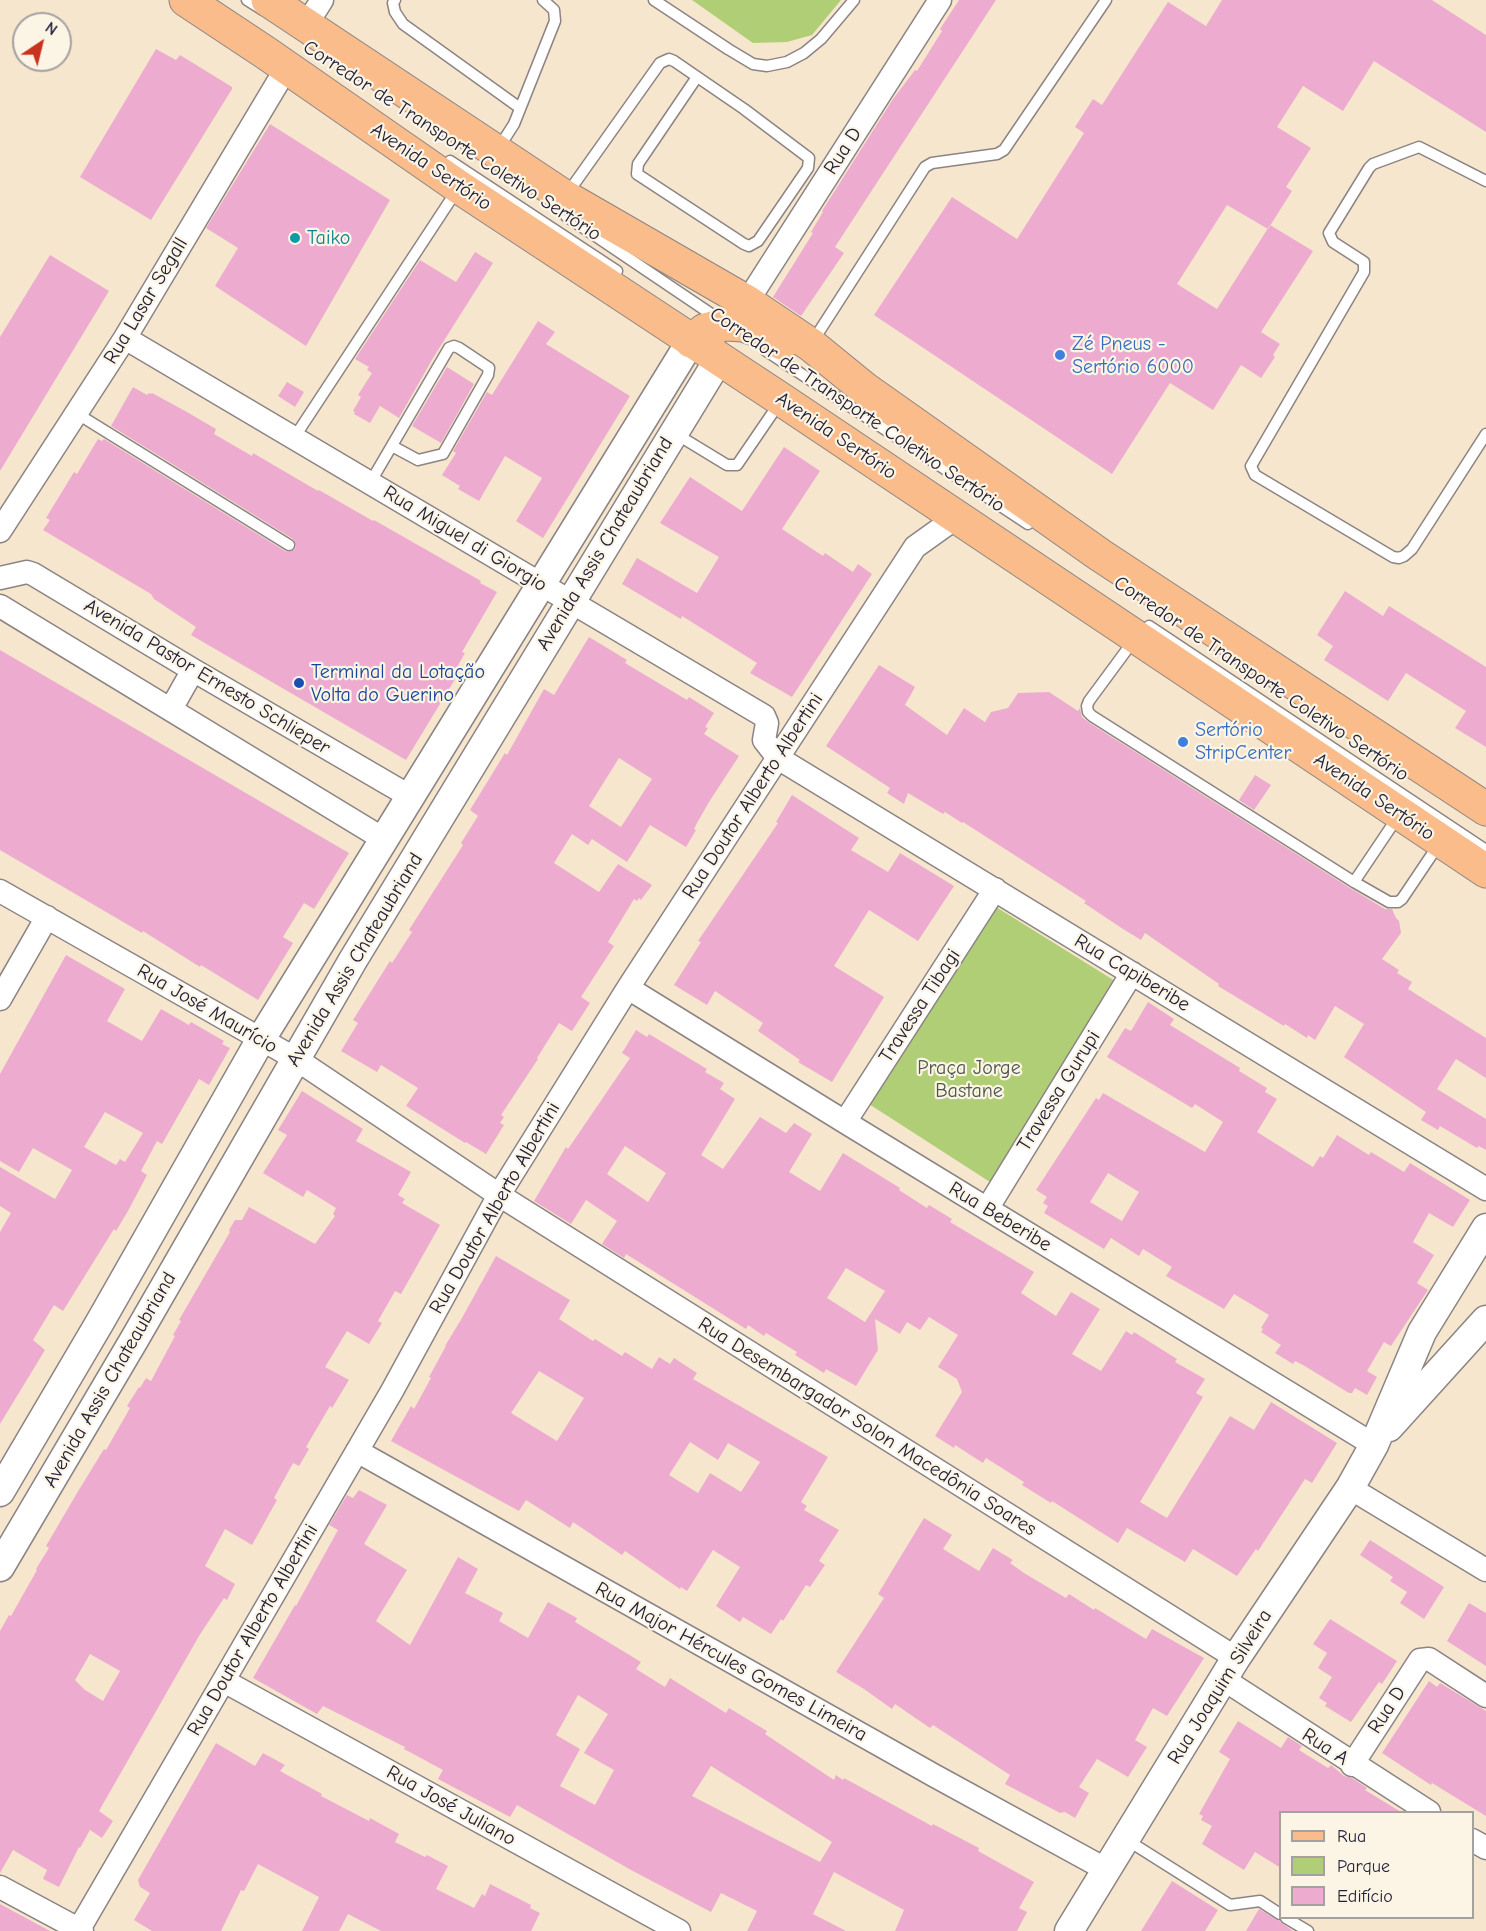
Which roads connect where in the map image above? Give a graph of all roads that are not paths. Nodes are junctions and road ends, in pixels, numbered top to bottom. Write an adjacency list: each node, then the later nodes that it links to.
1 (186, 0): 10 (main road, Avenida Sertório)
2 (247, 0): 9 (lane)
3 (395, 0): 12 (lane)
4 (543, 0): 12 (lane)
5 (654, 0): 6 (lane)
6 (854, 0)
7 (940, 0): 19 (street, Rua D)
8 (1106, 0): 22 (lane)
9 (296, 20): 13 (main road, Avenida Sertório)
10 (287, 67): 16 (main road, Avenida Sertório); 20 (street, Rua Lasar Segall)
11 (697, 77): 11 (lane); 17 (lane)
12 (520, 108): 13 (lane)
13 (497, 152): 17 (main road, Avenida Sertório)
14 (441, 155): 18 (lane, Corredor de Transporte Coletivo Sertório)
15 (1486, 181): 27 (lane)
16 (459, 187): 19 (main road, Avenida Sertório); 28 (lane)
17 (560, 202): 19 (main road, Avenida Sertório)
18 (629, 279)
19 (718, 332): 22 (main road, Avenida Sertório); 23 (main road); 24 (main road, Avenida Sertório); 26 (street, Avenida Assis Chateaubriand); 36 (street, Avenida Assis Chateaubriand)
20 (125, 338): 25 (street, Rua Lasar Segall); 28 (street, Rua Miguel di Giorgio)
21 (756, 344): 32 (lane, Corredor de Transporte Coletivo Sertório)
22 (811, 345): 23 (main road, Avenida Sertório)
23 (865, 388): 44 (main road, Avenida Sertório)
24 (782, 400): 26 (lane); 31 (main road, Avenida Sertório)
25 (76, 413): 33 (street, Rua Lasar Segall); 34 (lane)
26 (674, 432): 37 (street, Avenida Assis Chateaubriand)
27 (1486, 434)
28 (294, 438): 30 (street, Rua Miguel di Giorgio)
29 (392, 446): 29 (lane); 30 (lane)
30 (370, 483): 36 (street, Rua Miguel di Giorgio)
31 (957, 517): 39 (main road, Avenida Sertório); 42 (street, Rua Doutor Alberto Albertini)
32 (1036, 529)
33 (0, 531)
34 (289, 545)
35 (0, 578): 40 (street, Avenida Pastor Ernesto Schlieper)
36 (541, 585): 37 (street, Rua Miguel di Giorgio); 43 (street, Avenida Assis Chateaubriand)
37 (570, 602): 42 (street, Rua Miguel di Giorgio); 55 (street, Avenida Assis Chateaubriand)
38 (0, 606): 41 (street)
39 (1138, 628): 45 (main road, Avenida Sertório); 48 (lane, Corredor de Transporte Coletivo Sertório); 50 (lane)
40 (193, 670): 41 (street); 43 (street, Avenida Pastor Ernesto Schlieper)
41 (171, 709): 46 (street)
42 (778, 758): 51 (street, Rua Capiberibe); 57 (street, Rua Doutor Alberto Albertini)
43 (411, 796): 46 (street, Avenida Assis Chateaubriand)
44 (1486, 809)
45 (1400, 815): 47 (main road, Avenida Sertório); 50 (lane)
46 (385, 840): 54 (street, Avenida Assis Chateaubriand)
47 (1441, 842): 49 (main road, Avenida Sertório); 50 (lane)
48 (1486, 850)
49 (1486, 871)
50 (1354, 882)
51 (994, 889): 56 (street, Rua Capiberibe); 61 (street, Travessa Tibagi)
52 (0, 891): 53 (street, Rua José Maurício)
53 (47, 917): 58 (street); 59 (street, Rua José Maurício)
54 (323, 940): 55 (street); 59 (street, Avenida Assis Chateaubriand)
55 (353, 960): 60 (street, Avenida Assis Chateaubriand)
56 (1132, 973): 62 (street, Rua Capiberibe); 64 (street, Travessa Gurupi)
57 (628, 988): 61 (street, Rua Beberibe); 63 (street, Rua Doutor Alberto Albertini)
58 (0, 999)
59 (261, 1039): 60 (street, Rua José Maurício); 67 (street, Avenida Assis Chateaubriand)
60 (296, 1059): 63 (street, Rua José Maurício); 68 (street, Avenida Assis Chateaubriand)
61 (844, 1122): 64 (street, Rua Beberibe)
62 (1486, 1189)
63 (499, 1195): 70 (street, Rua Doutor Alberto Albertini); 75 (street, Rua Desembargador Solon Macedônia Soares)
64 (987, 1209): 69 (street, Rua Beberibe)
65 (1486, 1228): 69 (street, Rua Joaquim Silveira)
66 (1486, 1320): 69 (street, Rua Joaquim Silveira)
67 (100, 1322): 68 (street); 72 (street, Avenida Assis Chateaubriand)
68 (134, 1341): 73 (street, Avenida Assis Chateaubriand)
69 (1374, 1445): 71 (street, Rua Joaquim Silveira)
70 (357, 1451): 76 (street, Rua Doutor Alberto Albertini); 81 (street, Rua Major Hércules Gomes Limeira)
71 (1350, 1488): 74 (street); 75 (street, Rua Joaquim Silveira)
72 (0, 1492)
73 (0, 1567)
74 (1486, 1570)
75 (1229, 1669): 78 (street, Rua A); 80 (street, Rua Joaquim Silveira)
76 (224, 1681): 85 (street, Rua Doutor Alberto Albertini); 86 (street, Rua José Juliano)
77 (1486, 1696): 78 (street, Rua D)
78 (1352, 1765): 79 (street, Rua A)
79 (1427, 1811)
80 (1125, 1840): 81 (street, Rua Joaquim Silveira); 83 (lane)
81 (1107, 1870): 87 (street, Rua Joaquim Silveira)
82 (0, 1887): 85 (street)
83 (1279, 1913)
84 (1289, 1919): 88 (lane)
85 (79, 1930)
86 (679, 1931)
87 (1069, 1931)
88 (1308, 1931)

